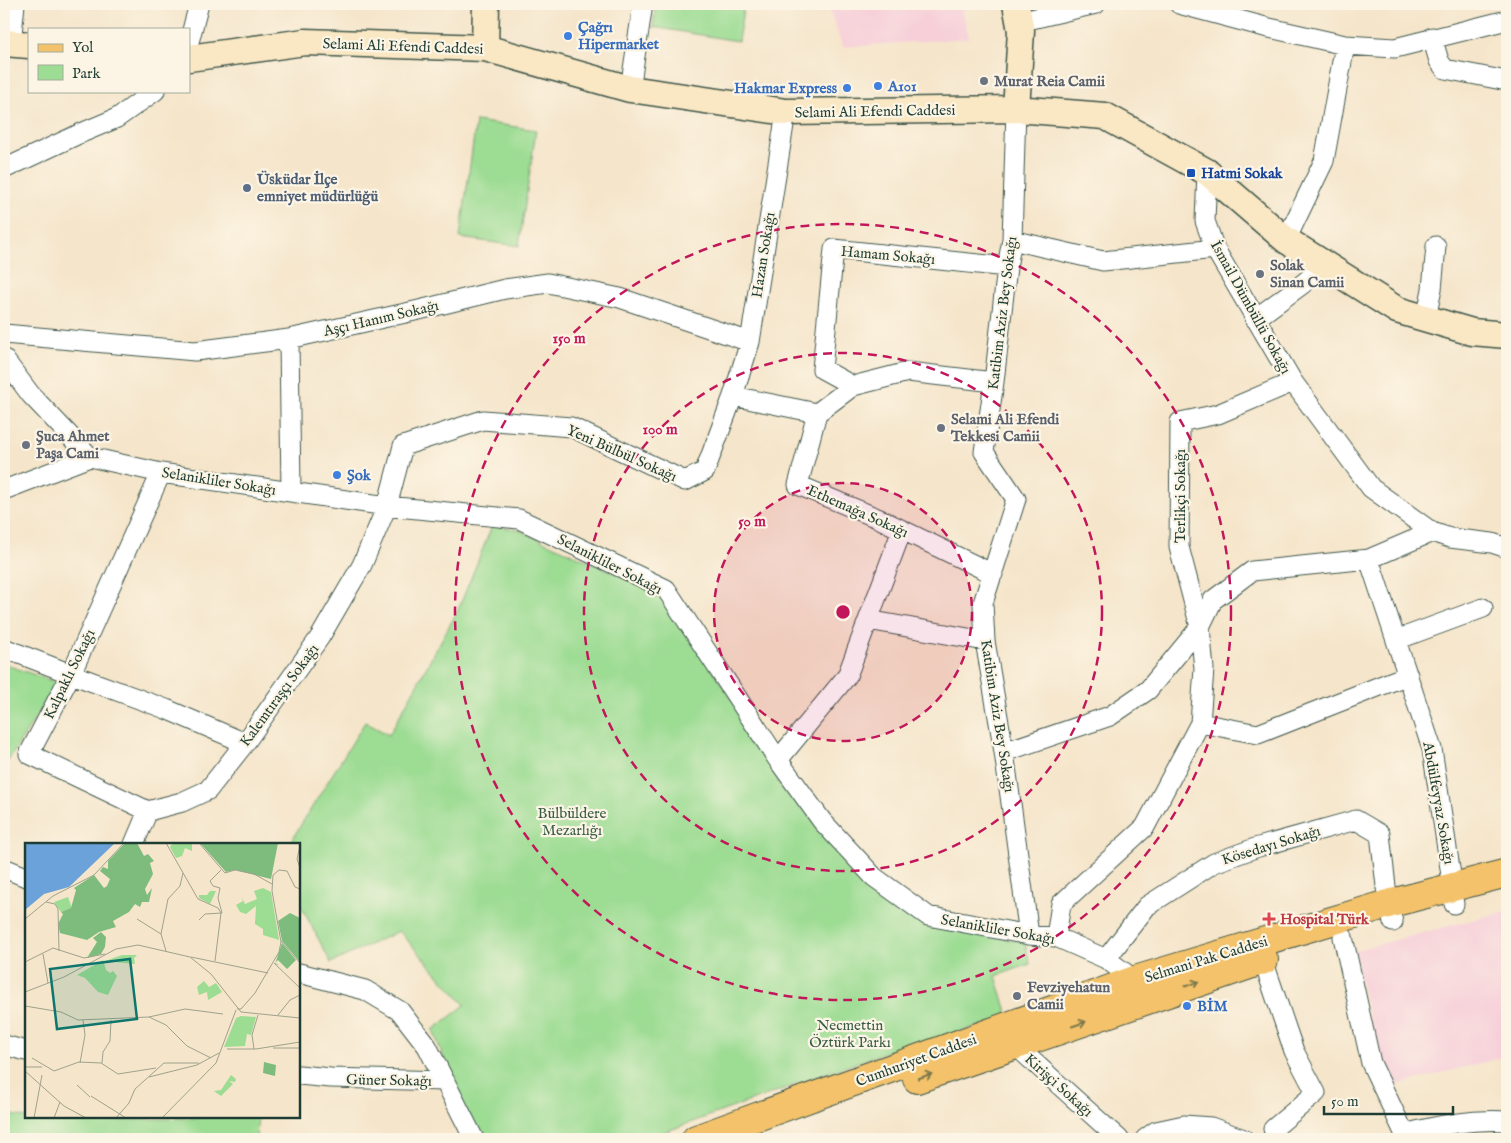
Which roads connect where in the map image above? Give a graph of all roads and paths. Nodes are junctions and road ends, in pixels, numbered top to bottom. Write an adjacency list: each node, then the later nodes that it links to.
1 (16, 4): 11 (street)
2 (199, 4): 9 (street)
3 (486, 4): 13 (street)
4 (643, 4): 16 (street)
5 (1096, 4): 7 (street)
6 (1179, 4): 12 (street)
7 (1018, 13): 18 (street, Katibim Aziz Bey Sokağı)
8 (1507, 20): 10 (street)
9 (190, 38)
10 (1432, 38): 12 (street); 15 (street)
11 (14, 44)
12 (1345, 45): 23 (street)
13 (484, 48): 14 (street, Selami Ali Efendi Caddesi); 16 (street, Selami Ali Efendi Caddesi)
14 (190, 58)
15 (1507, 81)
16 (630, 89): 19 (street, Selami Ali Efendi Caddesi)
17 (154, 92): 20 (street)
18 (1016, 109): 19 (street, Selami Ali Efendi Caddesi); 21 (street, Selami Ali Efendi Caddesi); 22 (street, Katibim Aziz Bey Sokağı)
19 (786, 112): 33 (street, Hazan Sokağı)
20 (4, 170)
21 (1207, 172): 23 (street, Selami Ali Efendi Caddesi); 25 (street, İsmail Dümbüllü Sokağı)
22 (1012, 240): 25 (street); 27 (street, Katibim Aziz Bey Sokağı)
23 (1286, 240): 26 (street, Selami Ali Efendi Caddesi)
24 (1436, 246): 29 (street)
25 (1215, 249): 28 (street, İsmail Dümbüllü Sokağı)
26 (1325, 264): 28 (street); 29 (street, Selami Ali Efendi Caddesi)
27 (1007, 267): 35 (street, Katibim Aziz Bey Sokağı); 37 (street, Hamam Sokağı)
28 (1255, 319): 36 (street, İsmail Dümbüllü Sokağı)
29 (1426, 319): 31 (street, Selami Ali Efendi Caddesi)
30 (4, 334): 32 (street, Aşçı Hanım Sokağı)
31 (1507, 335)
32 (289, 339): 33 (street, Aşçı Hanım Sokağı); 44 (street)
33 (750, 342): 38 (street, Hazan Sokağı)
34 (4, 359): 41 (street)
35 (994, 382): 37 (street); 50 (street, Katibim Aziz Bey Sokağı)
36 (1293, 382): 40 (street, İsmail Dümbüllü Sokağı); 47 (street, İsmail Dümbüllü Sokağı)
37 (853, 386): 39 (street)
38 (733, 396): 39 (street); 45 (street, Yeni Bülbül Sokağı)
39 (817, 413): 46 (street, Ethemağa Sokağı)
40 (1180, 422): 53 (street, Terlikçi Sokağı)
41 (90, 457): 42 (street, Selanikliler Sokağı); 43 (street)
42 (161, 473): 44 (street, Selanikliler Sokağı); 57 (street, Kalpaklı Sokağı)
43 (4, 490)
44 (292, 492): 45 (street, Selanikliler Sokağı)
45 (387, 506): 60 (street, Kalemtıraşçı Sokağı); 62 (street, Selanikliler Sokağı)
46 (902, 530): 50 (street, Ethemağa Sokağı); 52 (street)
47 (1432, 532): 48 (street, İsmail Dümbüllü Sokağı); 49 (street)
48 (1507, 548)
49 (1369, 559): 53 (street); 54 (street, Abdülfeyyaz Sokağı)
50 (993, 574): 55 (street, Katibim Aziz Bey Sokağı)
51 (1483, 608): 54 (street)
52 (868, 620): 55 (street); 62 (street)
53 (1200, 628): 59 (street, Terlikçi Sokağı); 61 (street)
54 (1396, 640): 58 (street, Abdülfeyyaz Sokağı)
55 (985, 641): 61 (street, Katibim Aziz Bey Sokağı)
56 (4, 648): 57 (street)
57 (71, 674): 60 (street); 63 (street, Kalpaklı Sokağı)
58 (1408, 675): 59 (street); 69 (street, Abdülfeyyaz Sokağı)
59 (1200, 723): 72 (street)
60 (245, 742): 63 (street, Kalemtıraşçı Sokağı)
61 (1004, 752): 71 (street, Katibim Aziz Bey Sokağı)
62 (778, 760): 71 (street, Selanikliler Sokağı)
63 (148, 811): 64 (street)
64 (134, 843)
65 (4, 868): 67 (street)
66 (1507, 873): 69 (main road, Selmani Pak Caddesi)
67 (25, 877)
68 (1507, 888): 69 (main road, Selmani Pak Caddesi)
69 (1453, 896): 70 (main road, Selmani Pak Caddesi)
70 (1391, 913): 73 (main road, Selmani Pak Caddesi); 74 (street, Kösedayı Sokağı); 77 (main road, Selmani Pak Caddesi)
71 (1029, 935): 72 (street, Selanikliler Sokağı)
72 (1056, 937): 74 (street, Selanikliler Sokağı)
73 (1343, 937): 75 (main road, Selmani Pak Caddesi); 87 (street)
74 (1106, 960): 77 (street, Selanikliler Sokağı)
75 (1263, 960): 77 (main road, Selmani Pak Caddesi, one-way to 75); 85 (street)
76 (300, 973): 82 (street)
77 (1141, 990): 78 (main road, Cumhuriyet Caddesi)
78 (1010, 1037): 83 (main road, Cumhuriyet Caddesi); 86 (street, Kirişçi Sokağı)
79 (4, 1045): 80 (street)
80 (25, 1051)
81 (300, 1076): 82 (street, Güner Sokağı)
82 (445, 1081): 88 (street, Güner Sokağı)
83 (815, 1105): 89 (main road, Cumhuriyet Caddesi); 90 (main road, Cumhuriyet Caddesi)
84 (1507, 1121): 87 (street)
85 (1273, 1129)
86 (1109, 1136)
87 (1406, 1137)
88 (474, 1139)
89 (696, 1139)
90 (747, 1139)
91 (1146, 1139): 92 (street)
92 (1244, 1139)

